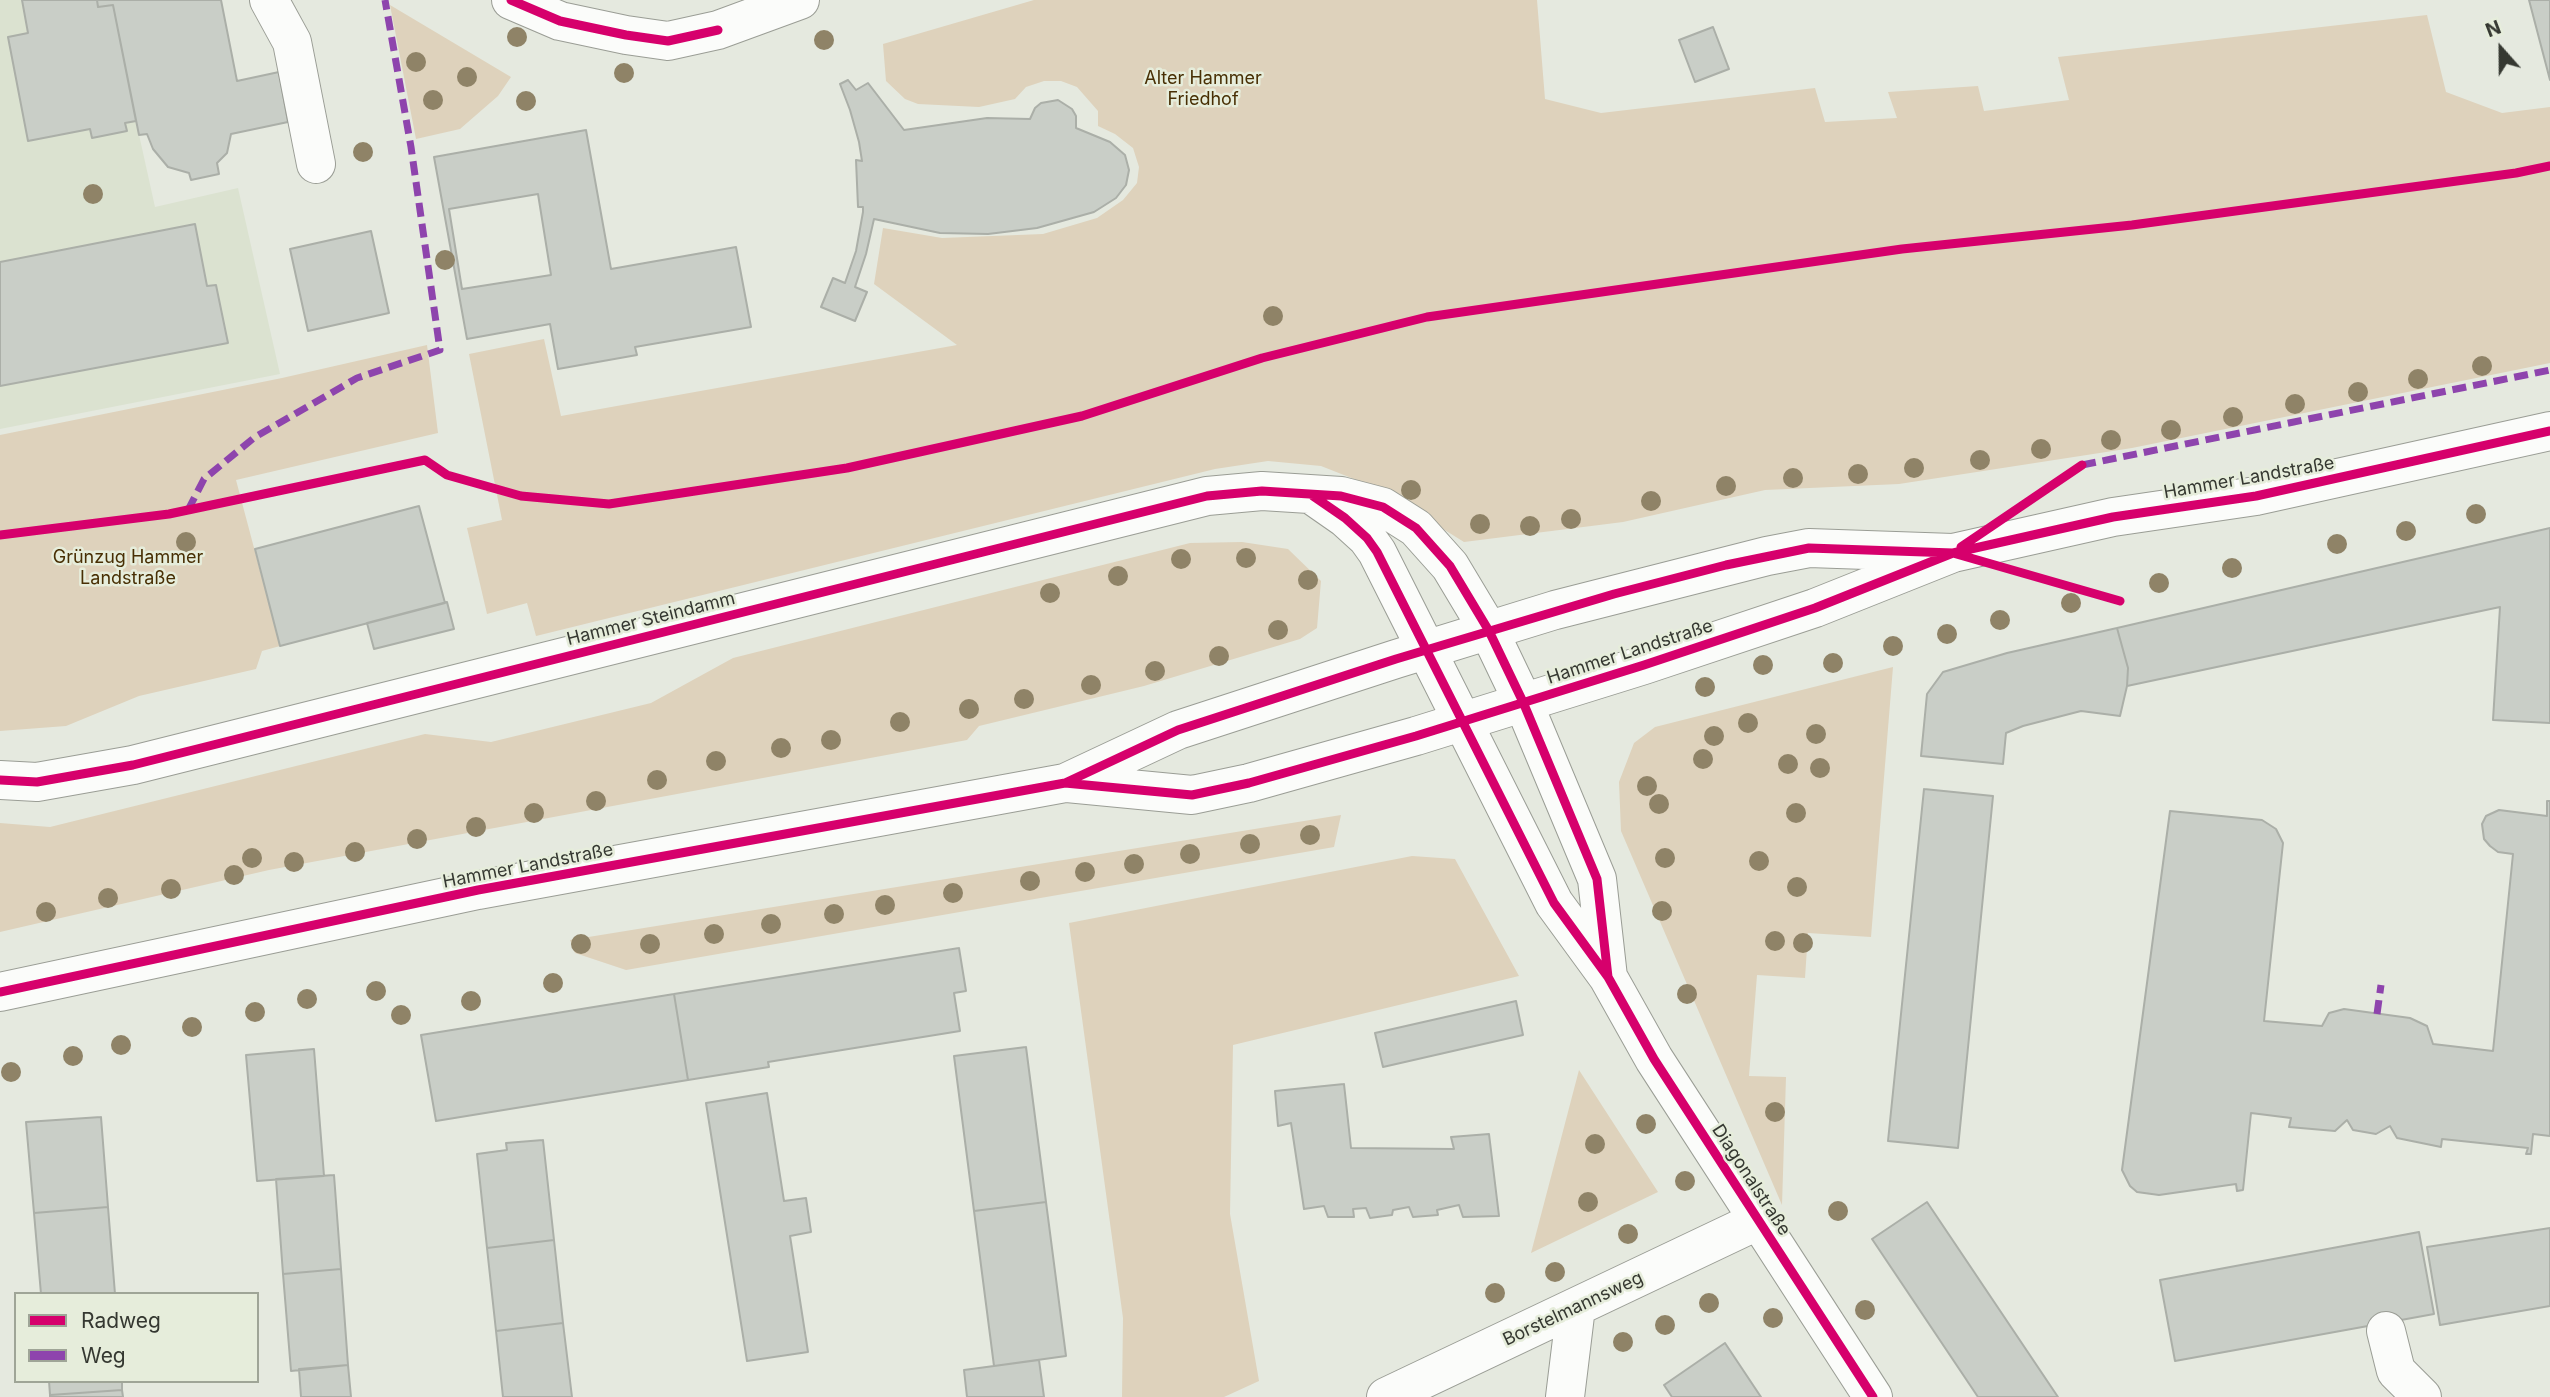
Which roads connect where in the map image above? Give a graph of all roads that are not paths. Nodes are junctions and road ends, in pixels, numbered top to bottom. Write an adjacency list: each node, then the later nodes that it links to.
1 (269, 0): 4 (street)
2 (511, 0): 3 (street)
3 (800, 0)
4 (316, 164)
5 (2550, 431): 7 (street, Hammer Landstraße)
6 (1310, 494): 8 (street, Hammer Steindamm); 9 (street); 12 (street, Hammer Steindamm)
7 (1953, 553): 8 (street, Hammer Landstraße); 10 (street, Hammer Landstraße)
8 (1489, 631): 9 (street, Hammer Landstraße); 10 (street, Hammer Steindamm)
9 (1426, 649): 11 (street, Diagonalstraße); 13 (street, Hammer Landstraße)
10 (1523, 702): 11 (street, Hammer Landstraße); 14 (street, Diagonalstraße)
11 (1461, 722): 13 (street, Hammer Landstraße); 14 (street, Diagonalstraße)
12 (0, 780)
13 (1065, 783): 15 (street, Hammer Landstraße)
14 (1608, 977): 16 (street, Diagonalstraße)
15 (0, 992)
16 (1759, 1220): 17 (street, Borstelmannsweg); 21 (street, Diagonalstraße)
17 (1576, 1307): 19 (street, Borstelmannsweg); 20 (street)
18 (2386, 1331): 22 (street)
19 (1386, 1397)
20 (1565, 1397)
21 (1873, 1397)
22 (2422, 1397)

